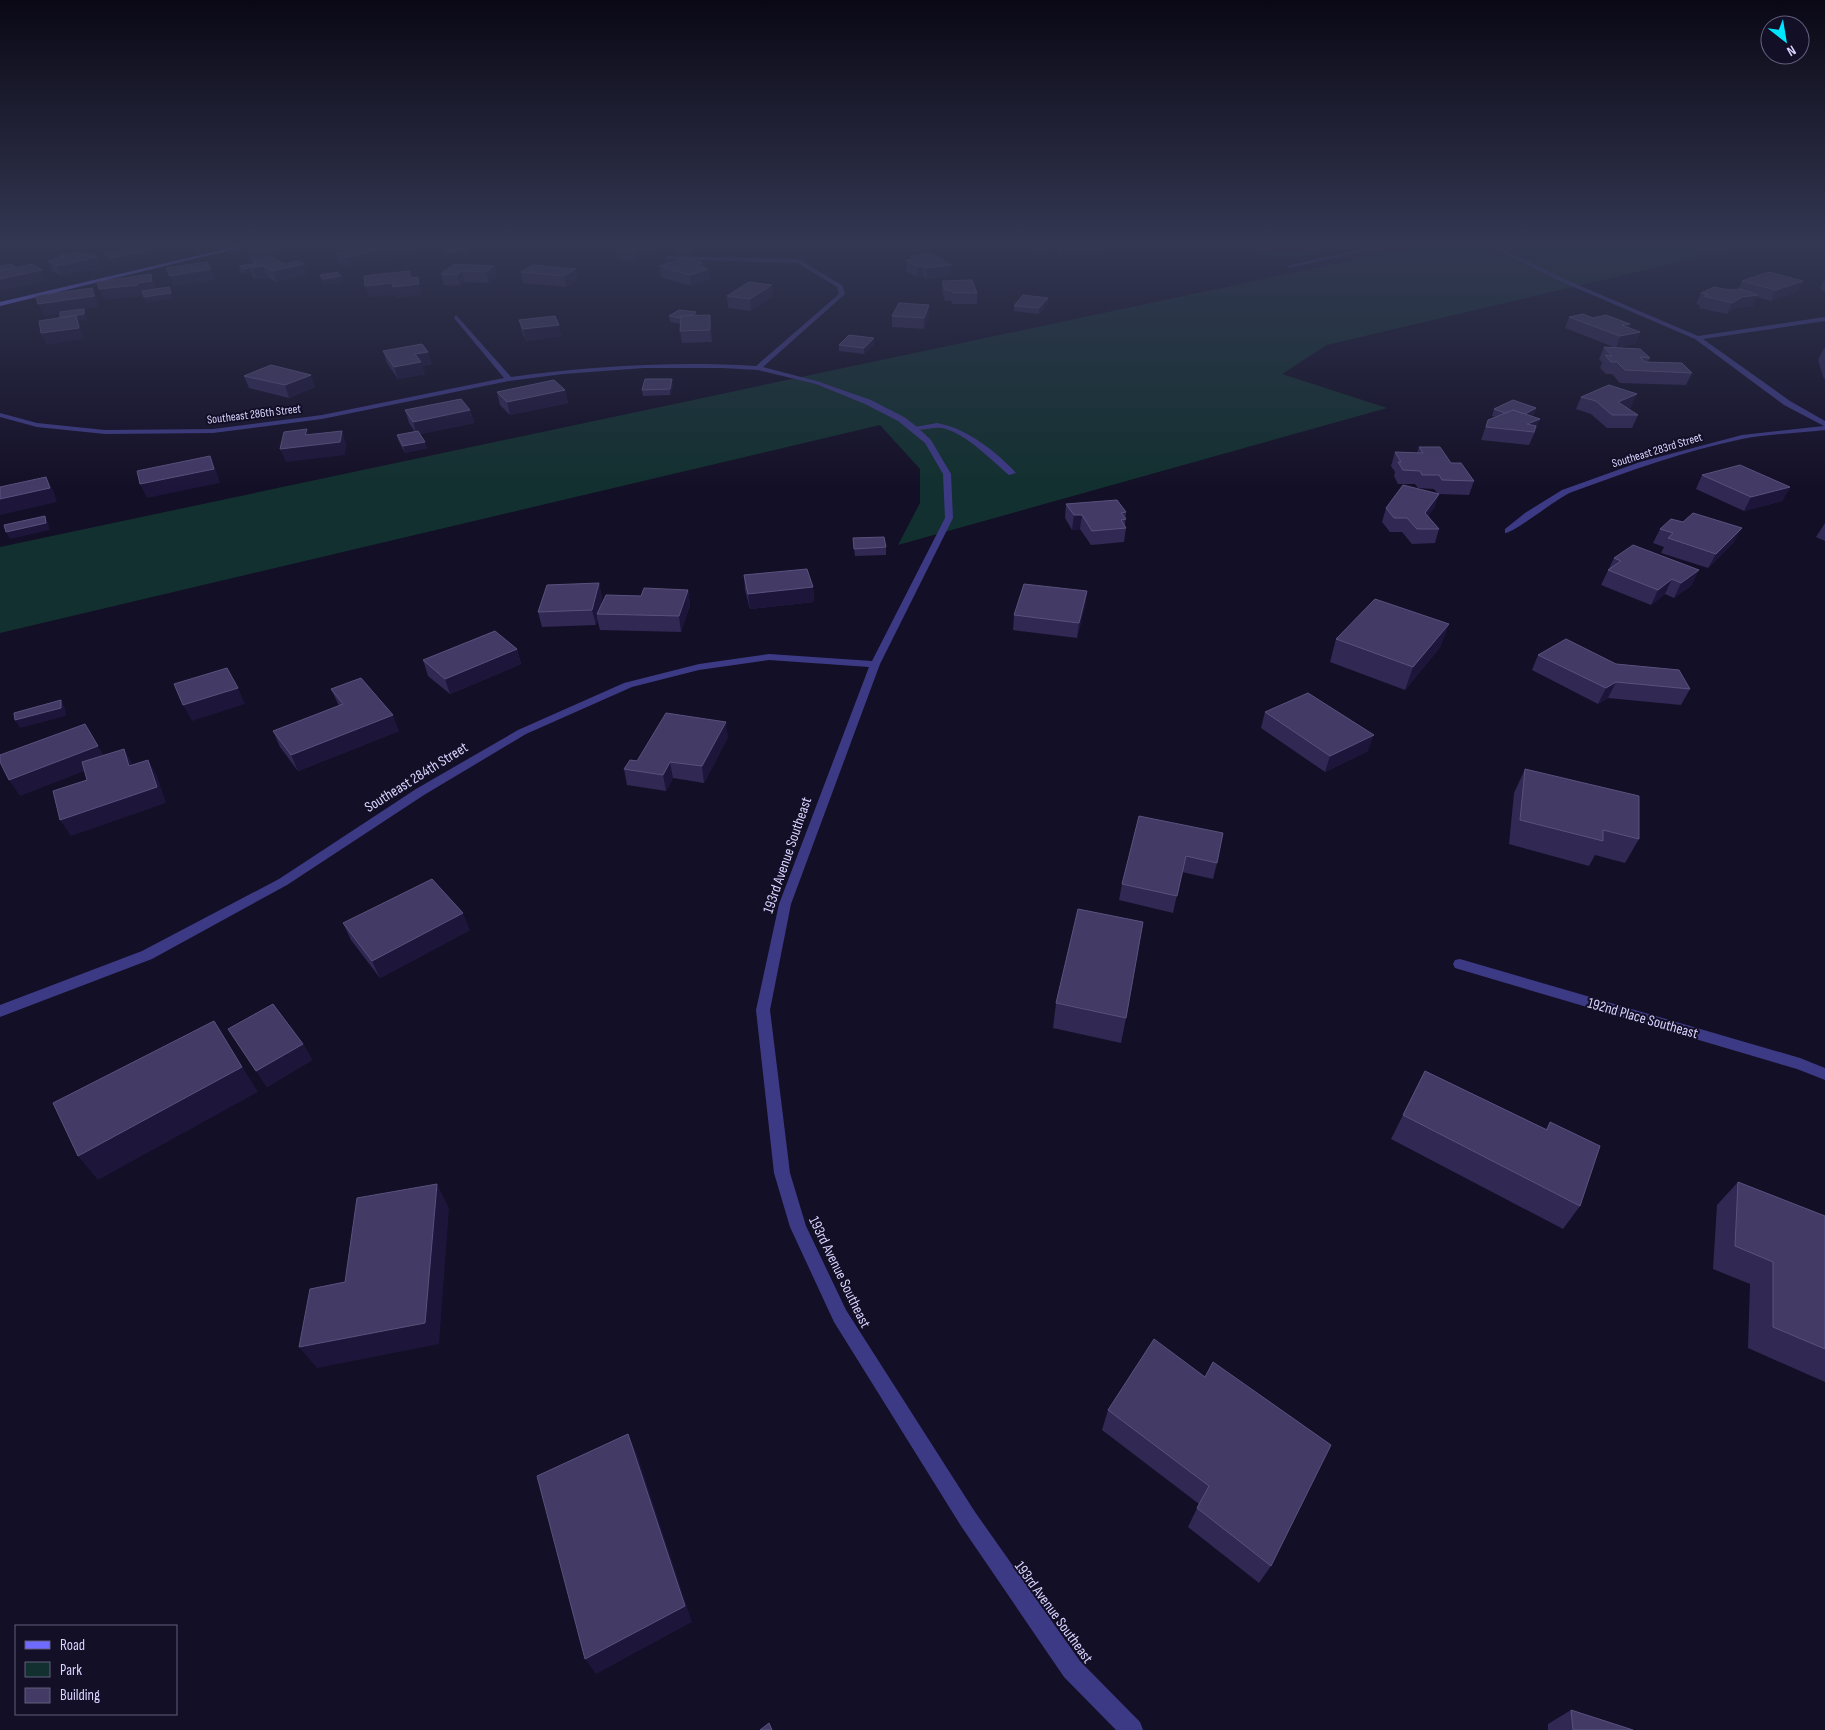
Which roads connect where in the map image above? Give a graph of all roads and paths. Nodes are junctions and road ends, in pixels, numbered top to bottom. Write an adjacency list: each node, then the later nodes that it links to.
1 (464, 327): 7 (street)
2 (805, 327): 6 (street)
3 (1672, 327): 5 (street)
4 (1773, 327): 5 (street)
5 (1698, 338): 9 (street)
6 (758, 368): 7 (street, 193rd Avenue Southeast); 10 (street, 193rd Avenue Southeast)
7 (509, 379): 8 (street, Southeast 286th Street)
8 (0, 415)
9 (1825, 426): 12 (street, Southeast 283rd Street)
10 (913, 428): 11 (street); 13 (street, 193rd Avenue Southeast)
11 (1012, 473)
12 (1508, 530)
13 (875, 664): 15 (street, Southeast 284th Street); 17 (street, 193rd Avenue Southeast)
14 (1460, 964): 16 (street, 192nd Place Southeast)
15 (0, 1011)
16 (1825, 1074)
17 (1132, 1730)

